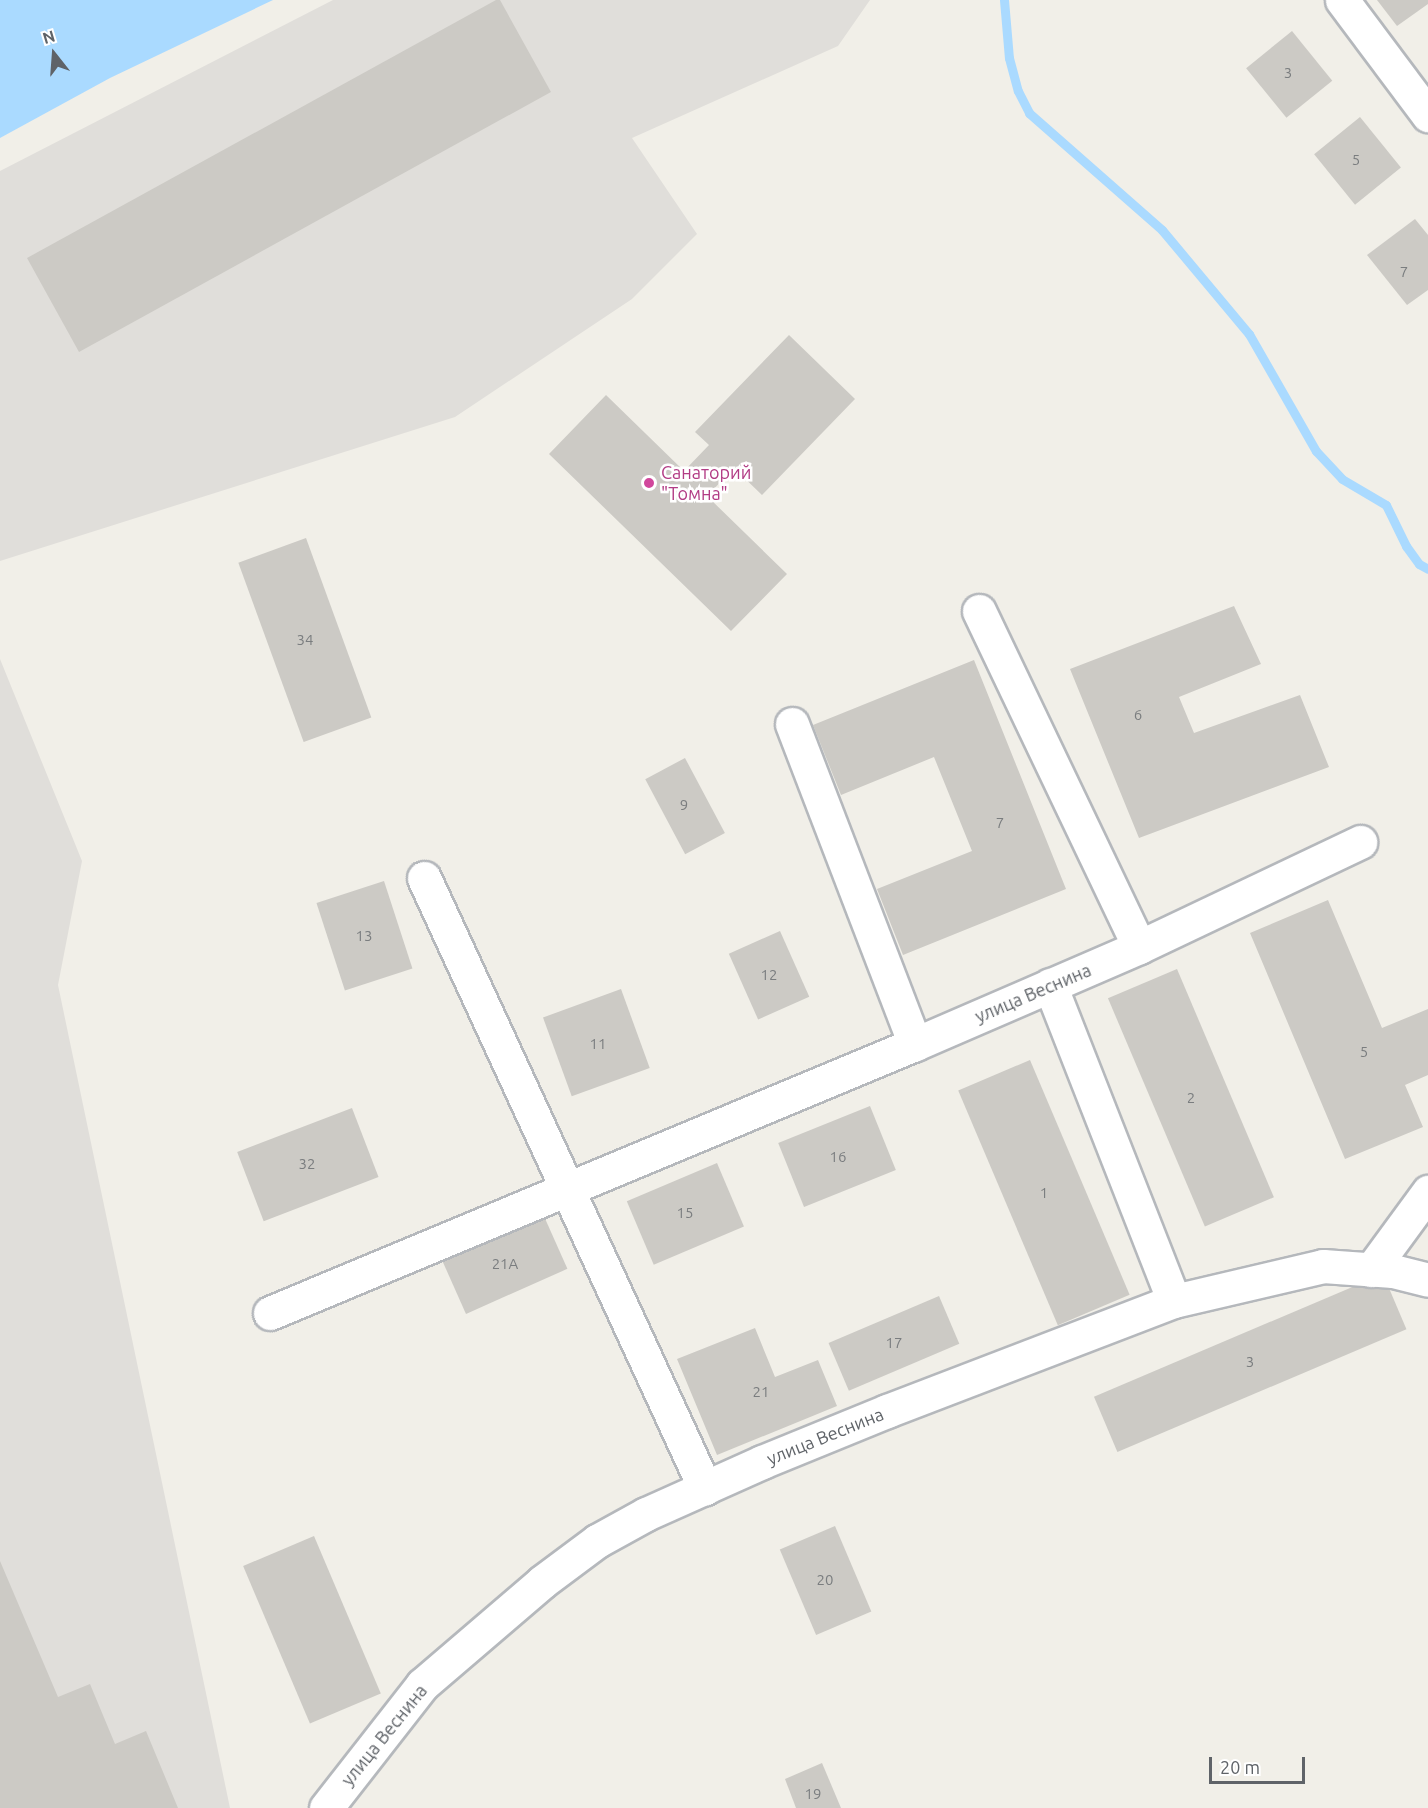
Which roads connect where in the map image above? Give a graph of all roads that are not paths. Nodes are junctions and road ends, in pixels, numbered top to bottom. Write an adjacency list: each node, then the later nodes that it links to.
1 (1342, 0): 2 (street)
2 (1428, 115)
3 (979, 611): 7 (street)
4 (792, 724): 9 (street)
5 (1360, 842): 7 (street, улица Веснина)
6 (424, 878): 10 (street)
7 (1139, 947): 8 (street, улица Веснина)
8 (1050, 985): 9 (street, улица Веснина); 14 (street)
9 (915, 1044): 10 (street, улица Веснина)
10 (567, 1189): 15 (street, улица Веснина); 16 (street)
11 (1428, 1192): 12 (street)
12 (1371, 1270): 13 (street, улица Веснина); 14 (street, улица Веснина)
13 (1428, 1280)
14 (1174, 1301): 16 (street, улица Веснина)
15 (270, 1313)
16 (705, 1488): 17 (street, улица Веснина)
17 (326, 1808)

